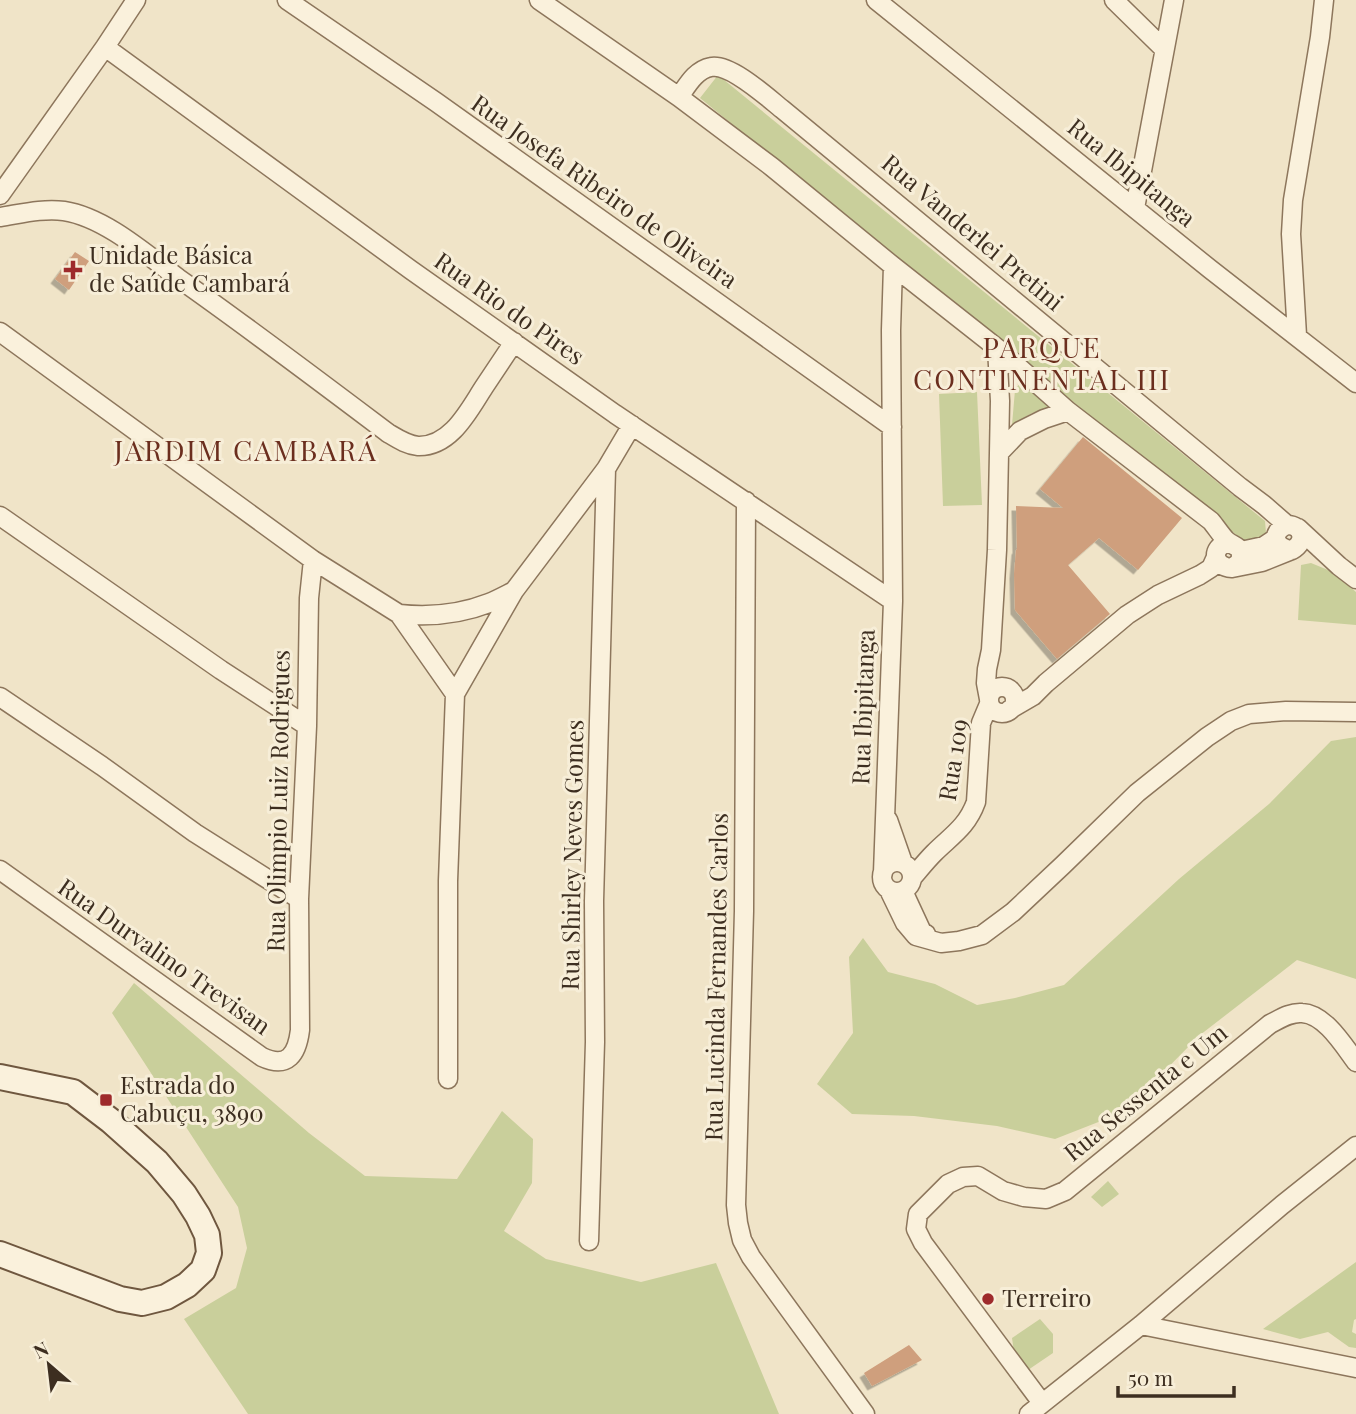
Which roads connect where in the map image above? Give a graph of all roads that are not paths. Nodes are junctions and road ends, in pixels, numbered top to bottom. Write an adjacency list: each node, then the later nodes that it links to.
1 (136, 0): 8 (street)
2 (287, 0): 22 (street, Rua Josefa Ribeiro de Oliveira)
3 (539, 0): 10 (street)
4 (876, 0): 12 (street, Rua Ibipitanga)
5 (1174, 0): 9 (street)
6 (1324, 0): 16 (street)
7 (1119, 2): 9 (street)
8 (105, 47): 11 (street); 17 (street, Rua Rio do Pires)
9 (1164, 49): 12 (street)
10 (679, 97): 14 (street); 27 (street, Rua Vanderlei Pretini)
11 (0, 194)
12 (1135, 208): 16 (street, Rua Ibipitanga)
13 (0, 217): 17 (street)
14 (893, 266): 18 (street); 22 (street, Rua Ibipitanga)
15 (0, 332): 30 (street)
16 (1297, 335): 19 (street, Rua Ibipitanga)
17 (514, 342): 21 (street, Rua Rio do Pires)
18 (997, 348): 20 (street); 23 (street)
19 (1356, 383)
20 (1068, 411): 23 (street); 29 (street)
21 (632, 425): 24 (street); 25 (street, Rua Rio do Pires)
22 (892, 427): 34 (street, Rua Ibipitanga)
23 (999, 453): 38 (street, Rua 109)
24 (606, 469): 33 (street); 49 (street, Rua Shirley Neves Gomes)
25 (746, 502): 34 (street, Rua Rio do Pires); 54 (street, Rua Lucinda Fernandes Carlos)
26 (0, 516): 40 (street)
27 (1285, 530): 28 (street); 29 (street); 31 (street)
28 (1295, 549): 29 (street); 31 (street)
29 (1227, 556): 38 (street)
30 (313, 560): 35 (street); 40 (street, Rua Olimpio Luiz Rodrigues)
31 (1339, 566): 32 (street)
32 (1356, 579)
33 (514, 591): 35 (street); 36 (street)
34 (893, 601): 42 (street, Rua Ibipitanga)
35 (399, 614): 36 (street)
36 (455, 694): 47 (street)
37 (0, 697): 43 (street)
38 (999, 700): 42 (street, Rua 109)
39 (1356, 712): 42 (street, Rua Ibipitanga)
40 (307, 726): 43 (street, Rua Olimpio Luiz Rodrigues)
41 (0, 870): 44 (street, Rua Durvalino Trevisan)
42 (899, 877)
43 (299, 899): 44 (street, Rua Olimpio Luiz Rodrigues)
44 (299, 1043)
45 (1356, 1062): 53 (street, Rua Sessenta e Um)
46 (0, 1077): 50 (main road)
47 (448, 1079)
48 (1356, 1146): 51 (street)
49 (589, 1241)
50 (0, 1254)
51 (1140, 1325): 52 (street); 53 (street)
52 (1356, 1368)
53 (1035, 1409)
54 (865, 1414)

